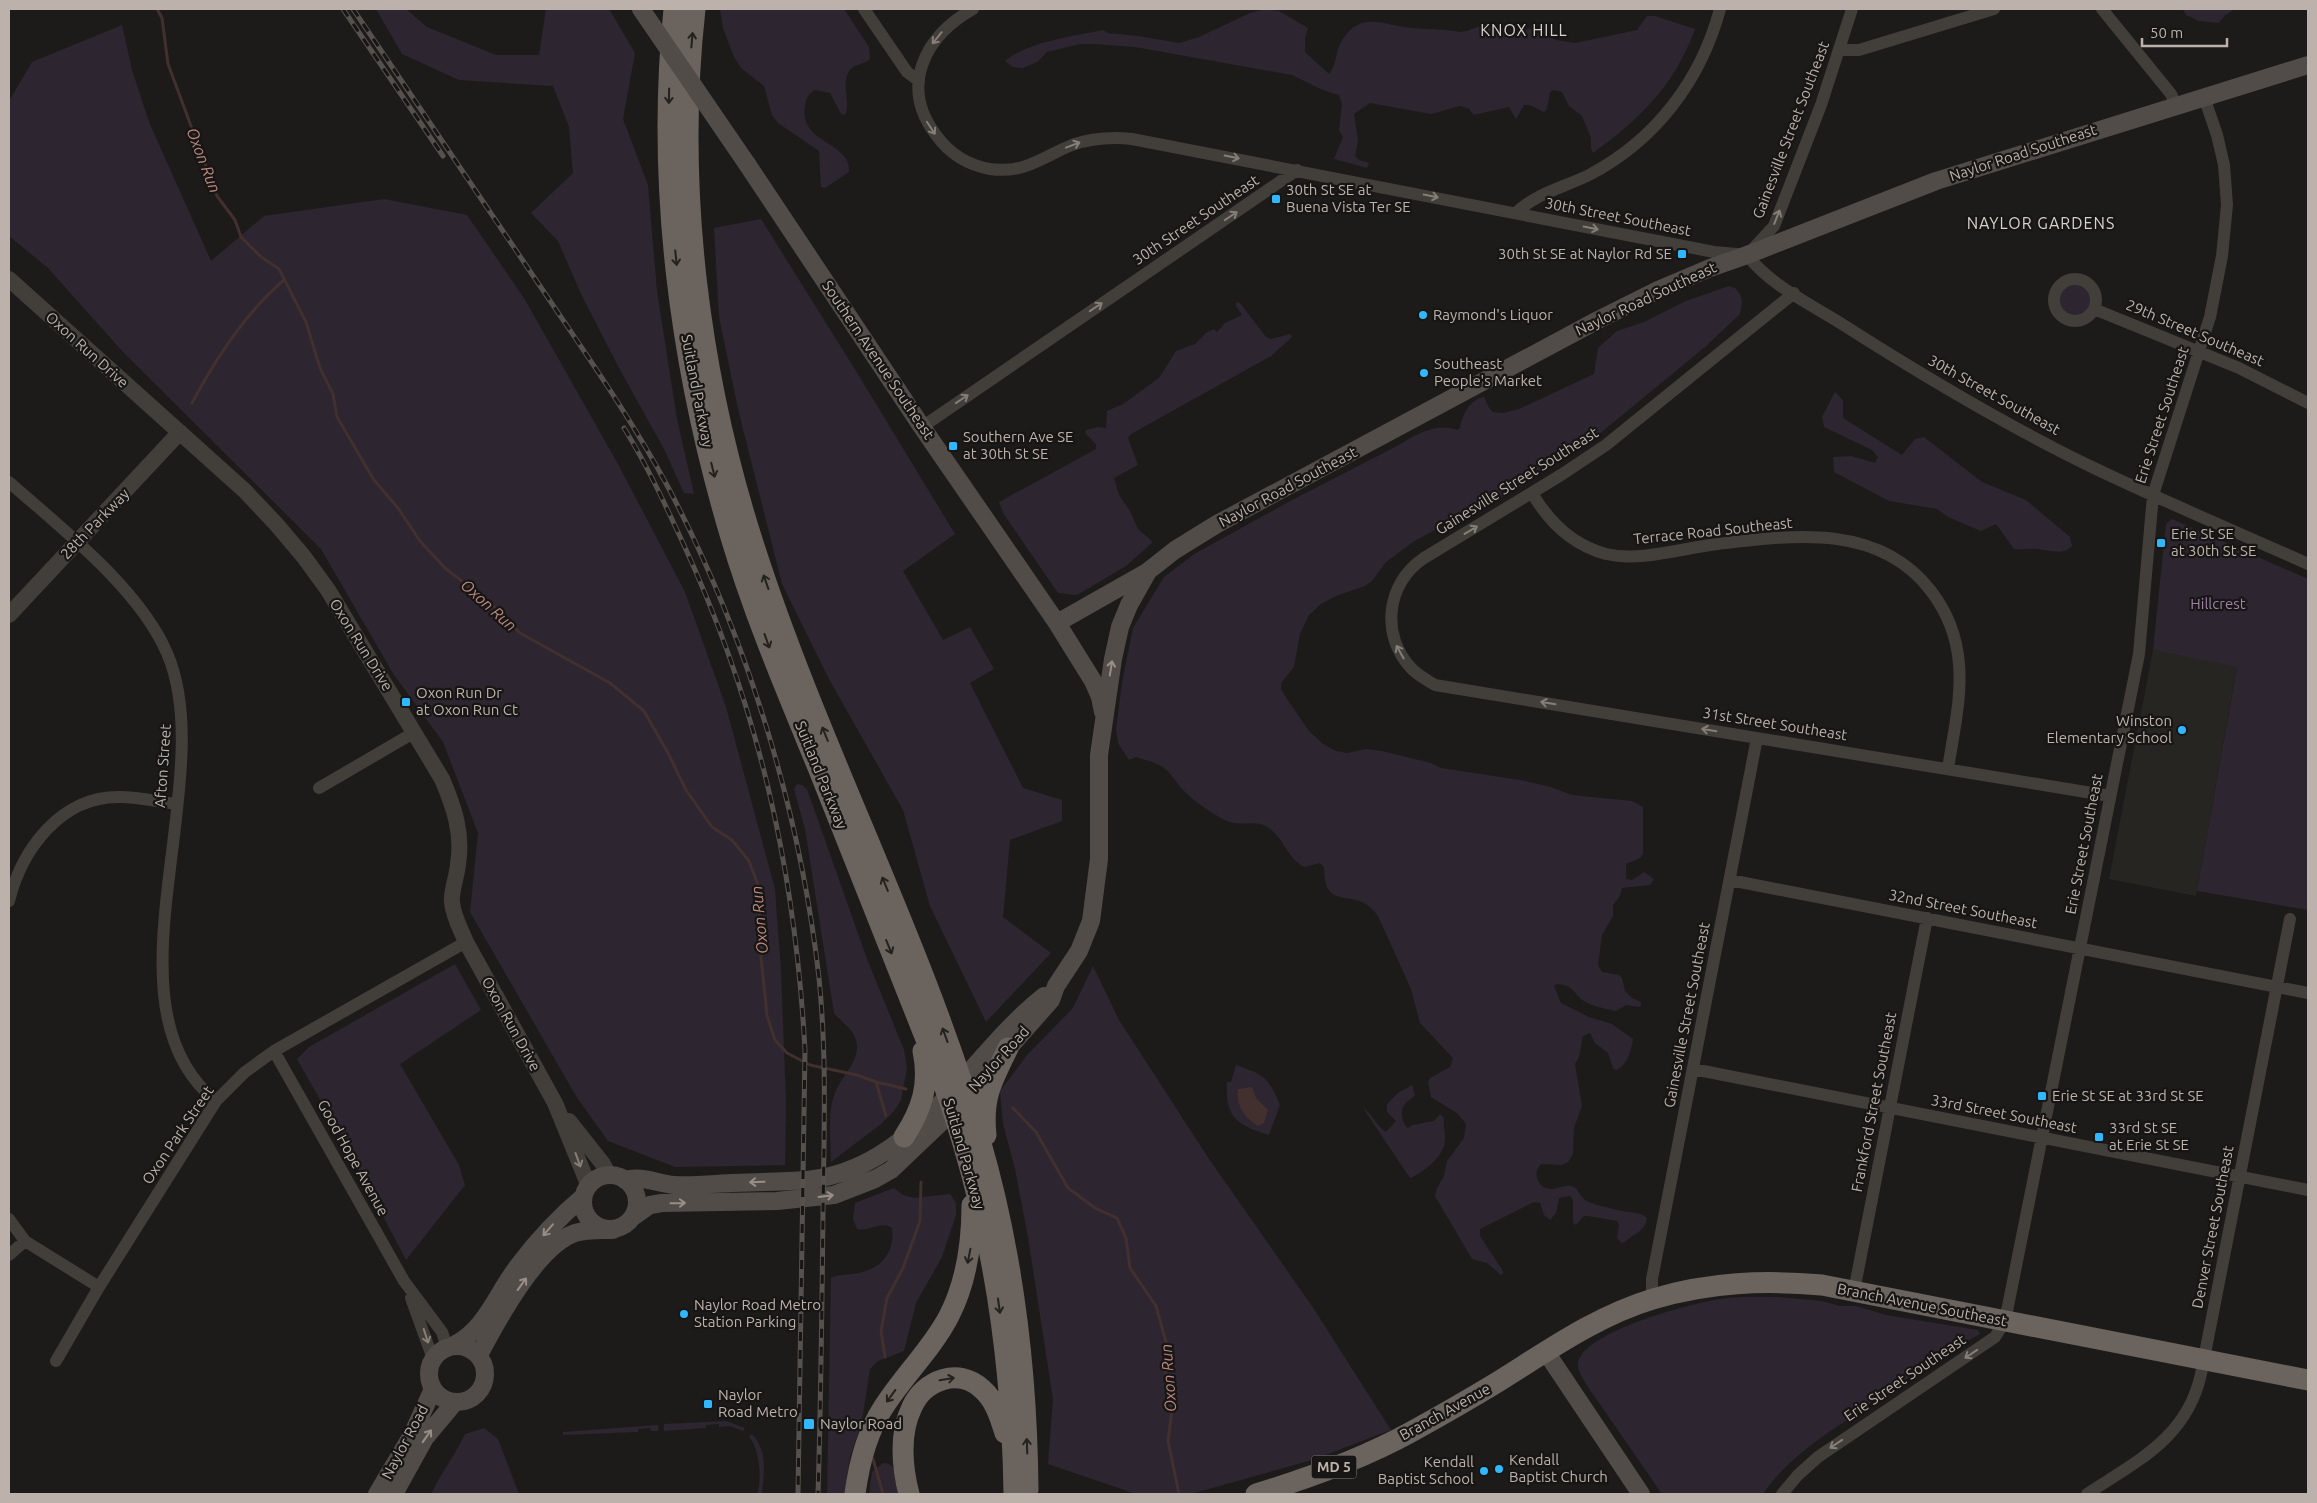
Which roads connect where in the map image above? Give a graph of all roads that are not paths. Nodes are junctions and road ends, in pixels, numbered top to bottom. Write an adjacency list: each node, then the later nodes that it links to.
1 (641, 9): 23 (main road, Southern Avenue Southeast, bridge)
2 (674, 9): 50 (highway, Suitland Parkway, one-way to 50)
3 (695, 9): 54 (highway, Suitland Parkway, one-way to 3)
4 (864, 9): 12 (street)
5 (974, 9): 12 (street, one-way to 12)
6 (1720, 9): 16 (street)
7 (1852, 9): 10 (street, Gainesville Street Southeast)
8 (1994, 9): 10 (street)
9 (2102, 9): 14 (street)
10 (1840, 50): 17 (street, Gainesville Street Southeast, one-way to 10)
11 (2308, 66): 13 (main road, Naylor Road Southeast)
12 (919, 82): 15 (street, one-way to 15)
13 (2204, 97): 14 (main road, Naylor Road Southeast); 21 (street, Erie Street Southeast)
14 (2176, 105): 17 (main road, Naylor Road Southeast)
15 (1298, 170): 16 (street, 30th Street Southeast, one-way to 16); 23 (street, 30th Street Southeast, one-way to 15)
16 (1516, 213): 17 (street, 30th Street Southeast, one-way to 17)
17 (1747, 255): 19 (street, 30th Street Southeast); 30 (main road, Naylor Road Southeast)
18 (9, 279): 24 (street, Oxon Run Drive)
19 (1794, 293): 26 (street, Gainesville Street Southeast); 27 (street, 30th Street Southeast)
20 (2094, 309): 21 (street, 29th Street Southeast)
21 (2199, 352): 22 (street, 29th Street Southeast); 27 (street, Erie Street Southeast)
22 (2308, 403)
23 (922, 426): 32 (main road, Southern Avenue Southeast)
24 (180, 432): 28 (street, 28th Parkway); 35 (street, Oxon Run Drive)
25 (9, 482): 28 (street, Afton Street)
26 (1532, 493): 33 (street, Gainesville Street Southeast, one-way to 26); 37 (street, Terrace Road Southeast)
27 (2153, 495): 29 (street, 30th Street Southeast); 39 (street, Erie Street Southeast)
28 (76, 542): 31 (street, 28th Parkway); 40 (street, Afton Street)
29 (2308, 564)
30 (1147, 572): 32 (main road, Naylor Road Southeast); 34 (main road, Naylor Road, one-way to 30)
31 (9, 615)
32 (1057, 623): 34 (main road, Southern Avenue Southeast)
33 (1435, 684): 36 (street, 31st Street Southeast, one-way to 33)
34 (1104, 716): 47 (main road, Naylor Road)
35 (415, 732): 38 (street); 45 (street, Oxon Run Drive)
36 (1757, 738): 37 (street, 31st Street Southeast); 41 (street, Gainesville Street Southeast)
37 (1948, 769): 39 (street, 31st Street Southeast)
38 (319, 788)
39 (2110, 796): 46 (street, Erie Street Southeast)
40 (177, 804): 42 (street); 55 (street, Afton Street)
41 (1730, 880): 43 (street, 32nd Street Southeast); 53 (street, Gainesville Street Southeast)
42 (9, 902)
43 (1926, 918): 46 (street, 32nd Street Southeast); 57 (street, Frankford Street Southeast)
44 (2290, 919): 48 (street, Denver Street Southeast)
45 (466, 942): 52 (street, Oxon Park Street); 56 (street, Oxon Run Drive)
46 (2080, 948): 48 (street, 32nd Street Southeast); 59 (street, Erie Street Southeast)
47 (1056, 986): 51 (main road, Naylor Road); 54 (main road, Naylor Road)
48 (2277, 987): 49 (street, 32nd Street Southeast); 62 (street, Denver Street Southeast)
49 (2308, 993)
50 (916, 1012): 54 (highway, Suitland Parkway); 58 (highway)
51 (1008, 1048): 54 (main road, Naylor Road); 63 (highway)
52 (274, 1051): 55 (street, Oxon Park Street); 71 (street, Good Hope Avenue)
53 (1693, 1069): 57 (street, 33rd Street Southeast); 74 (street, Gainesville Street Southeast)
54 (957, 1096): 58 (main road, Naylor Road); 60 (highway, Suitland Parkway); 63 (highway, Suitland Parkway); 66 (main road, Naylor Road, one-way to 54)
55 (216, 1101): 72 (street, Oxon Park Street)
56 (555, 1103): 61 (street, Oxon Run Drive); 64 (street, Oxon Run Drive, one-way to 64)
57 (1890, 1108): 59 (street, 33rd Street Southeast); 73 (street, Frankford Street Southeast)
58 (904, 1137): 61 (main road, Naylor Road, one-way to 61)
59 (2041, 1138): 62 (street, 33rd Street Southeast); 75 (street, Erie Street Southeast)
60 (971, 1172): 85 (highway, Suitland Parkway, one-way to 85); 88 (highway, one-way to 88)
61 (617, 1177): 64 (main road); 66 (main road)
62 (2239, 1177): 65 (street, 33rd Street Southeast); 80 (street, Denver Street Southeast)
63 (992, 1185): 91 (highway, Suitland Parkway, one-way to 63)
64 (587, 1190): 68 (main road); 76 (main road, one-way to 76)
65 (2308, 1190)
66 (633, 1217): 68 (main road)
67 (9, 1219): 69 (street)
68 (613, 1230): 78 (main road, one-way to 68)
69 (25, 1241): 70 (street); 72 (street)
70 (9, 1255)
71 (404, 1282): 76 (street, Good Hope Avenue); 79 (street, Good Hope Avenue, one-way to 79)
72 (99, 1287): 81 (street, Oxon Park Street)
73 (1854, 1291): 74 (highway, Branch Avenue Southeast); 75 (highway, Branch Avenue Southeast)
74 (1652, 1299): 77 (highway, Branch Avenue Southeast)
75 (2005, 1320): 80 (highway, Branch Avenue Southeast); 94 (street, Erie Street Southeast, one-way to 94)
76 (450, 1346): 78 (main road); 79 (main road)
77 (1546, 1352): 92 (highway, Branch Avenue / MD 5); 93 (main road)
78 (479, 1355): 84 (main road)
79 (433, 1359): 83 (main road)
80 (2204, 1359): 82 (highway, Branch Avenue Southeast); 95 (street, Denver Street Southeast)
81 (56, 1361)
82 (2308, 1380)
83 (433, 1389): 84 (main road); 86 (main road, Naylor Road)
84 (455, 1402): 87 (main road, Naylor Road, one-way to 84)
85 (1013, 1470): 89 (highway, one-way to 85); 90 (highway, Suitland Parkway)
86 (377, 1494)
87 (394, 1494)
88 (855, 1494)
89 (909, 1494)
90 (1014, 1494)
91 (1028, 1494)
92 (1256, 1494)
93 (1641, 1494)
94 (1782, 1494)
95 (2087, 1494)

